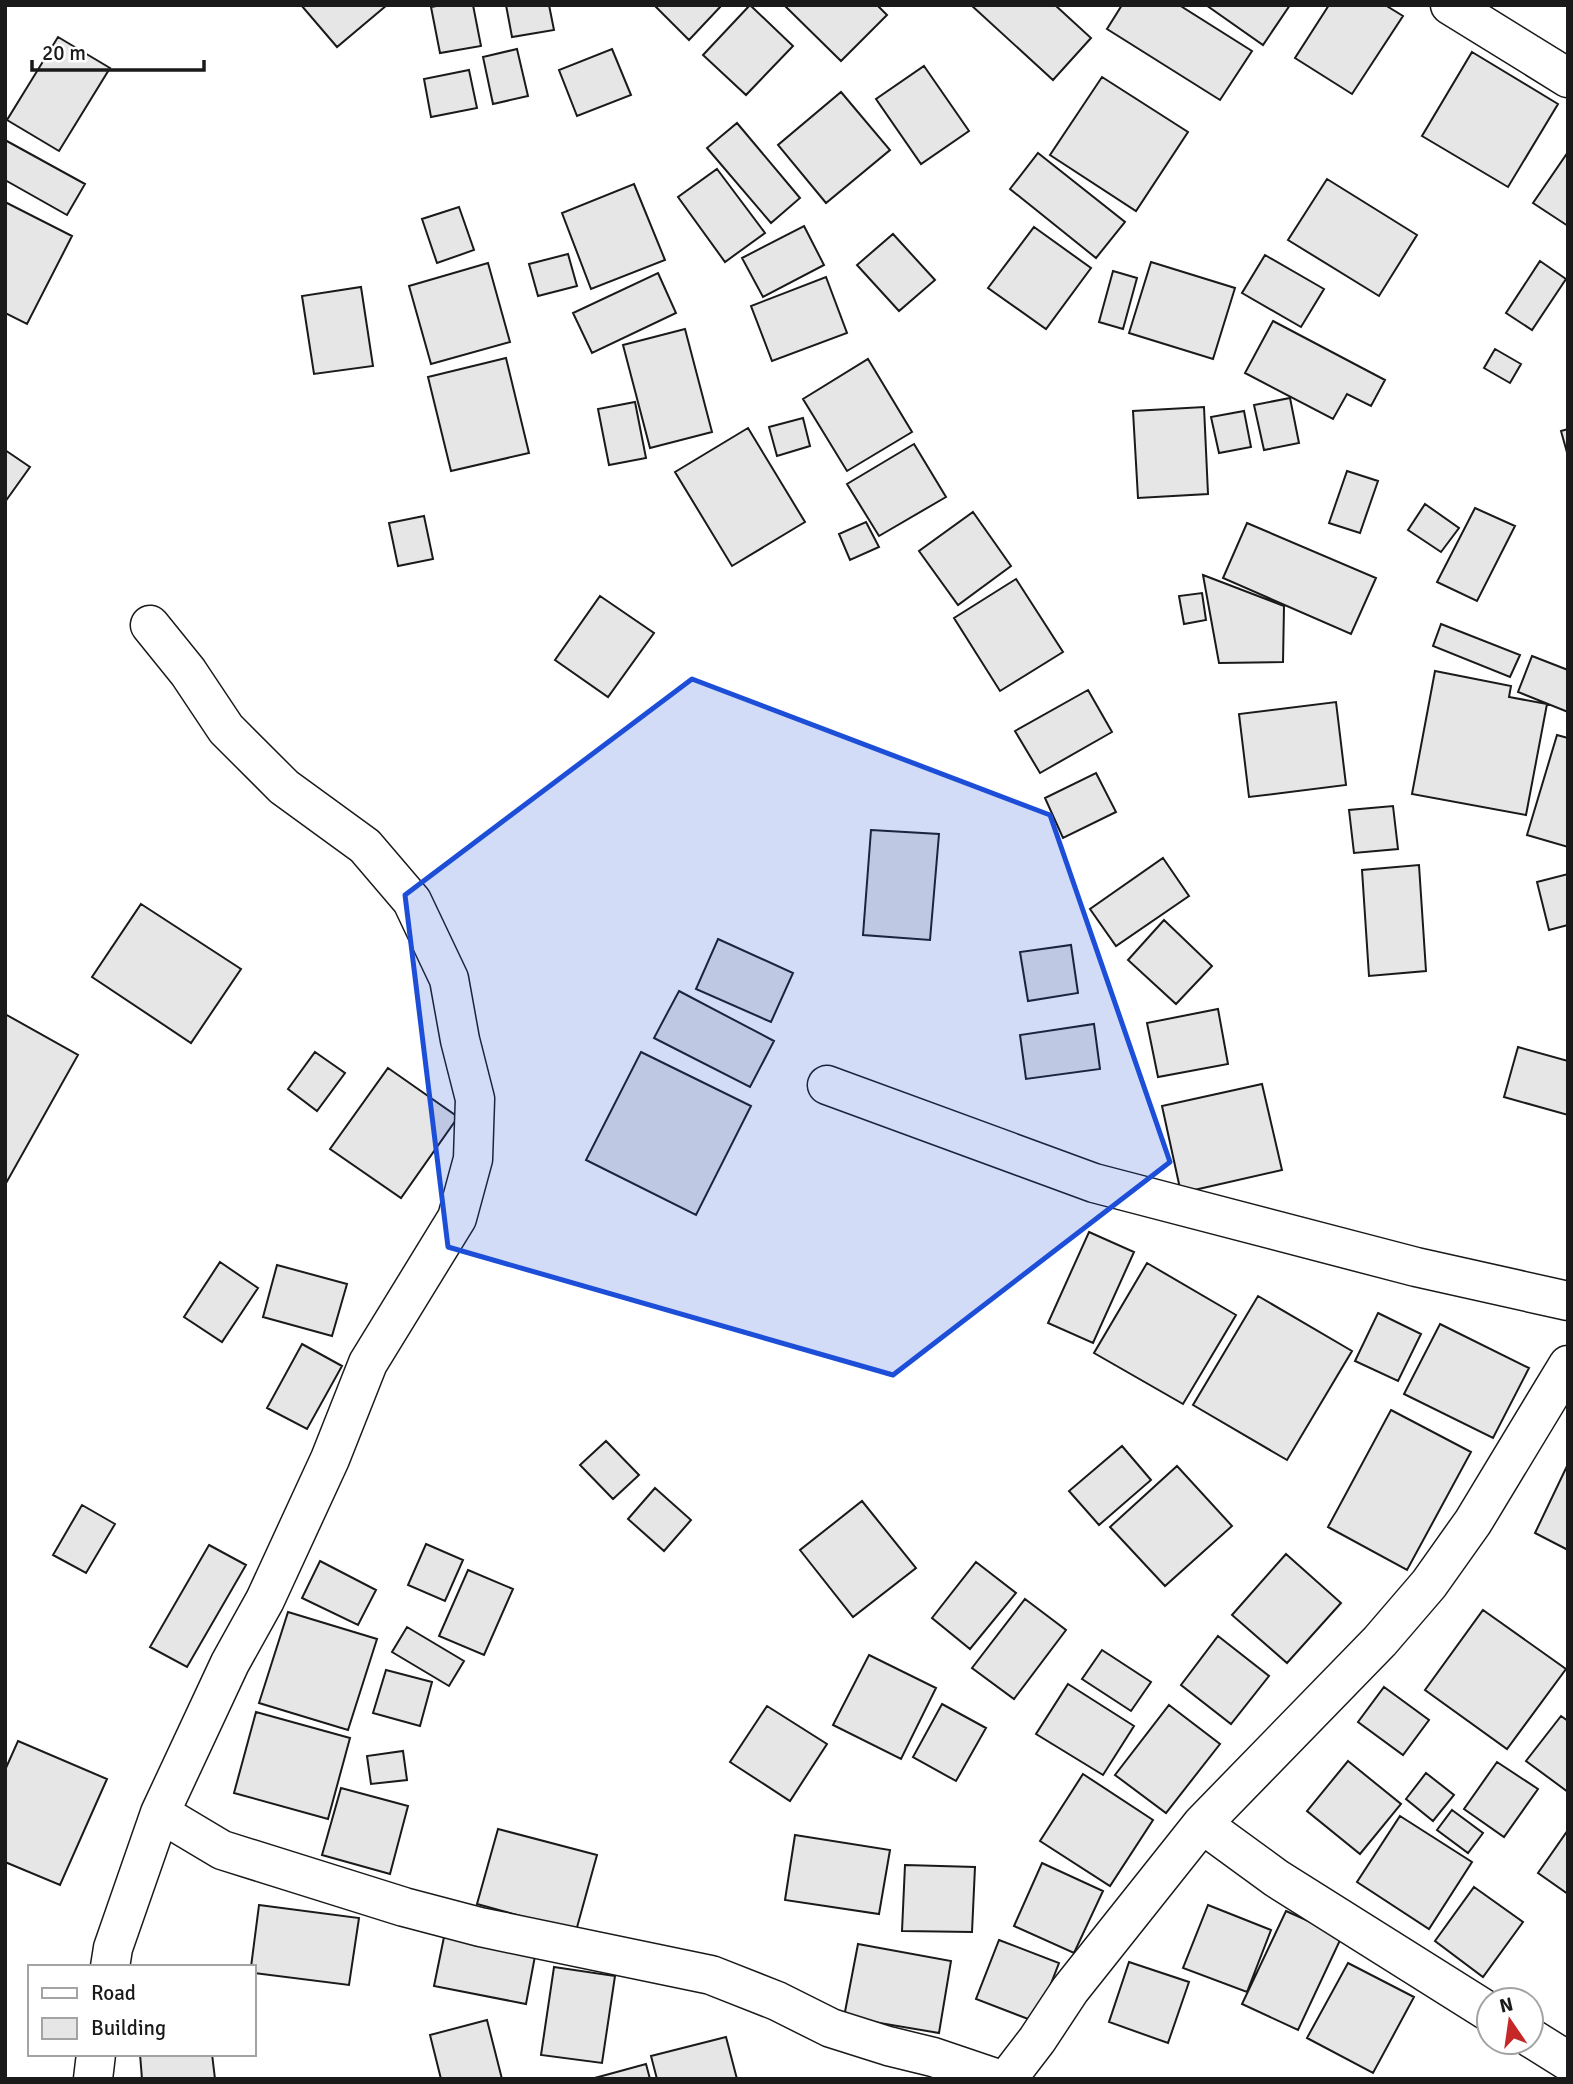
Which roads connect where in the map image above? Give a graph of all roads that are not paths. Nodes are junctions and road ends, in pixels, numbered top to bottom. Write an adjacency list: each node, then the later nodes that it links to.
1 (1450, 5): 2 (street)
2 (1568, 78)
3 (150, 625): 7 (street)
4 (827, 1085): 5 (street)
5 (1568, 1301)
6 (1568, 1365): 8 (street)
7 (160, 1813): 9 (street); 15 (street)
8 (1202, 1824): 10 (street); 16 (street)
9 (110, 1965)
10 (1475, 2003)
11 (1545, 2047): 13 (street)
12 (96, 2056): 14 (street)
13 (1568, 2061)
14 (93, 2079)
15 (998, 2079)
16 (1007, 2079)

